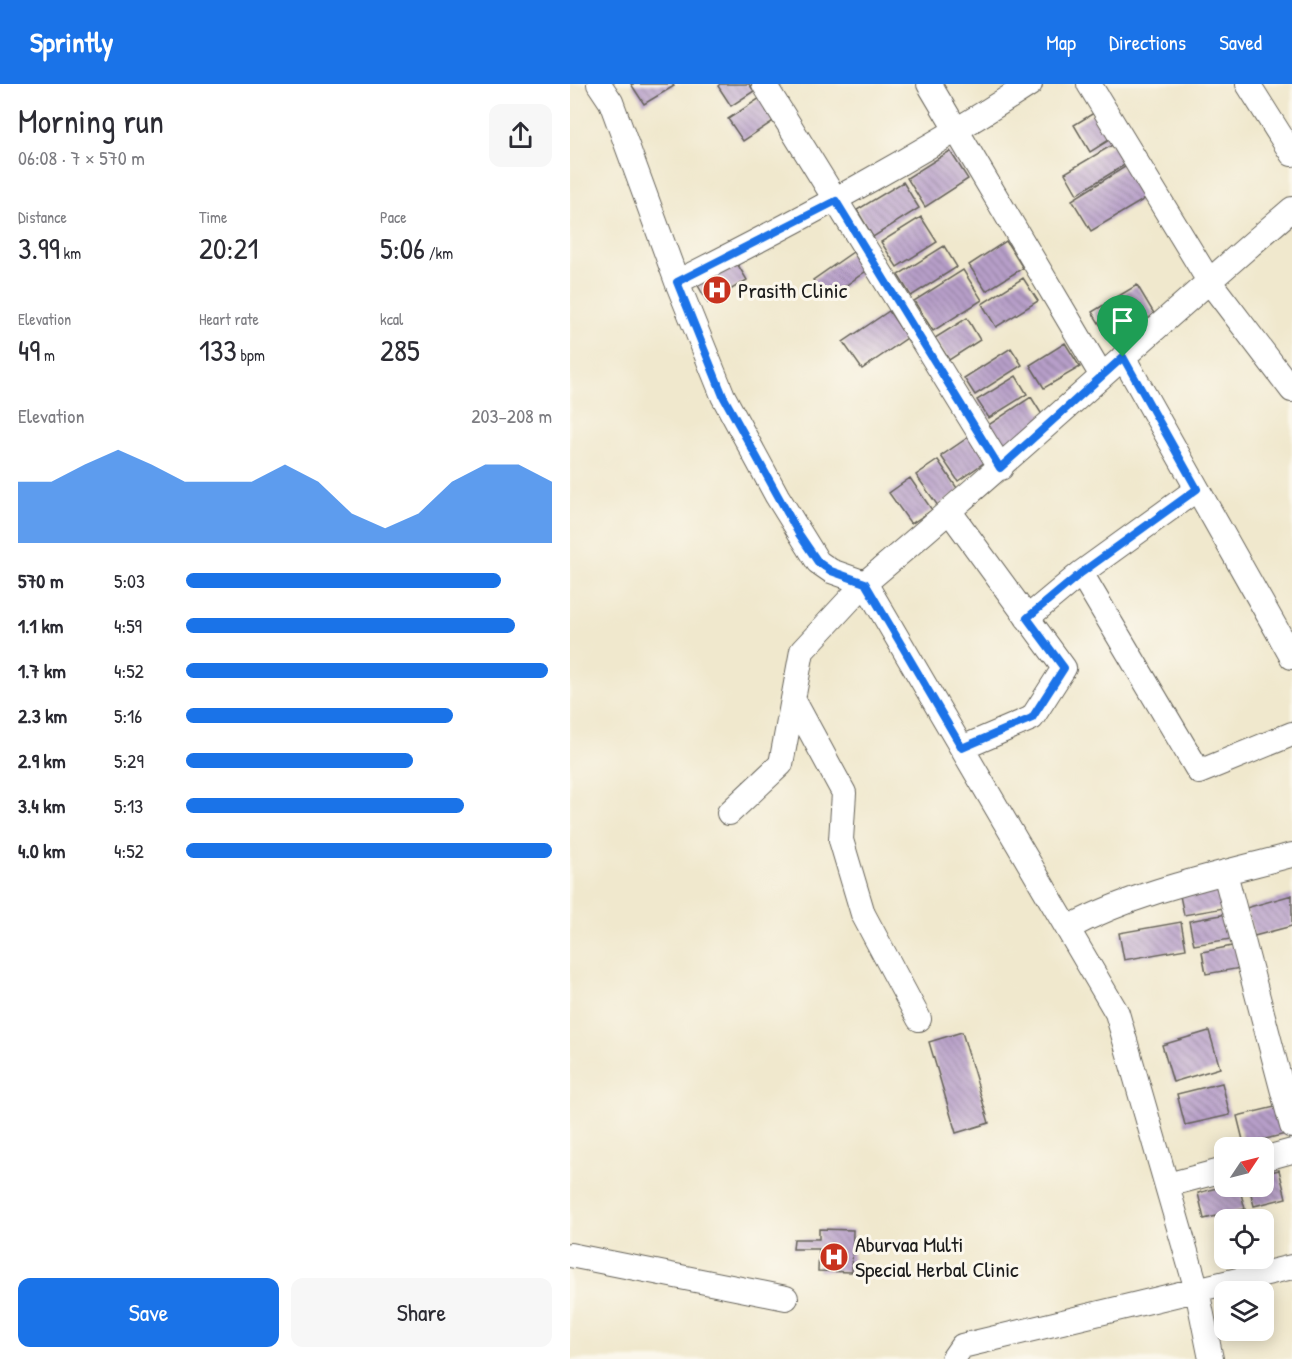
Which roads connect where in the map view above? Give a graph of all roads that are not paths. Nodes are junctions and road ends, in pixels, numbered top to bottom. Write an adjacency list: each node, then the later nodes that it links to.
1 (601, 84): 12 (street)
2 (764, 84): 9 (street)
3 (929, 84): 7 (street)
4 (1030, 84): 7 (street)
5 (1089, 84): 11 (street)
6 (1248, 84): 8 (street)
7 (956, 132): 9 (street); 14 (street)
8 (1292, 154)
9 (836, 201): 12 (street); 16 (street)
10 (1292, 209): 11 (street)
11 (1209, 281): 13 (street); 15 (street)
12 (677, 282): 20 (street)
13 (1123, 357): 14 (street); 17 (street)
14 (1102, 376): 16 (street)
15 (1292, 390)
16 (1000, 468): 18 (street)
17 (1197, 489): 19 (street); 22 (street)
18 (950, 512): 20 (street); 21 (street)
19 (1081, 573): 21 (street); 24 (street)
20 (865, 583): 23 (street); 25 (street)
21 (1027, 618): 25 (street)
22 (1292, 657)
23 (793, 699): 26 (street); 30 (street)
24 (1292, 734)
25 (962, 748): 29 (street)
26 (729, 813)
27 (1292, 855): 28 (street)
28 (1225, 873): 29 (street); 31 (street)
29 (1068, 928): 36 (street)
30 (919, 1019)
31 (1284, 1058): 32 (street)
32 (1292, 1126)
33 (1292, 1151): 34 (street)
34 (1274, 1156)
35 (1214, 1173): 36 (street)
36 (1167, 1185): 39 (street)
37 (570, 1255): 40 (street)
38 (1292, 1267): 39 (street)
39 (1197, 1290): 41 (street); 42 (street)
40 (786, 1298)
41 (953, 1359)
42 (1211, 1359)

